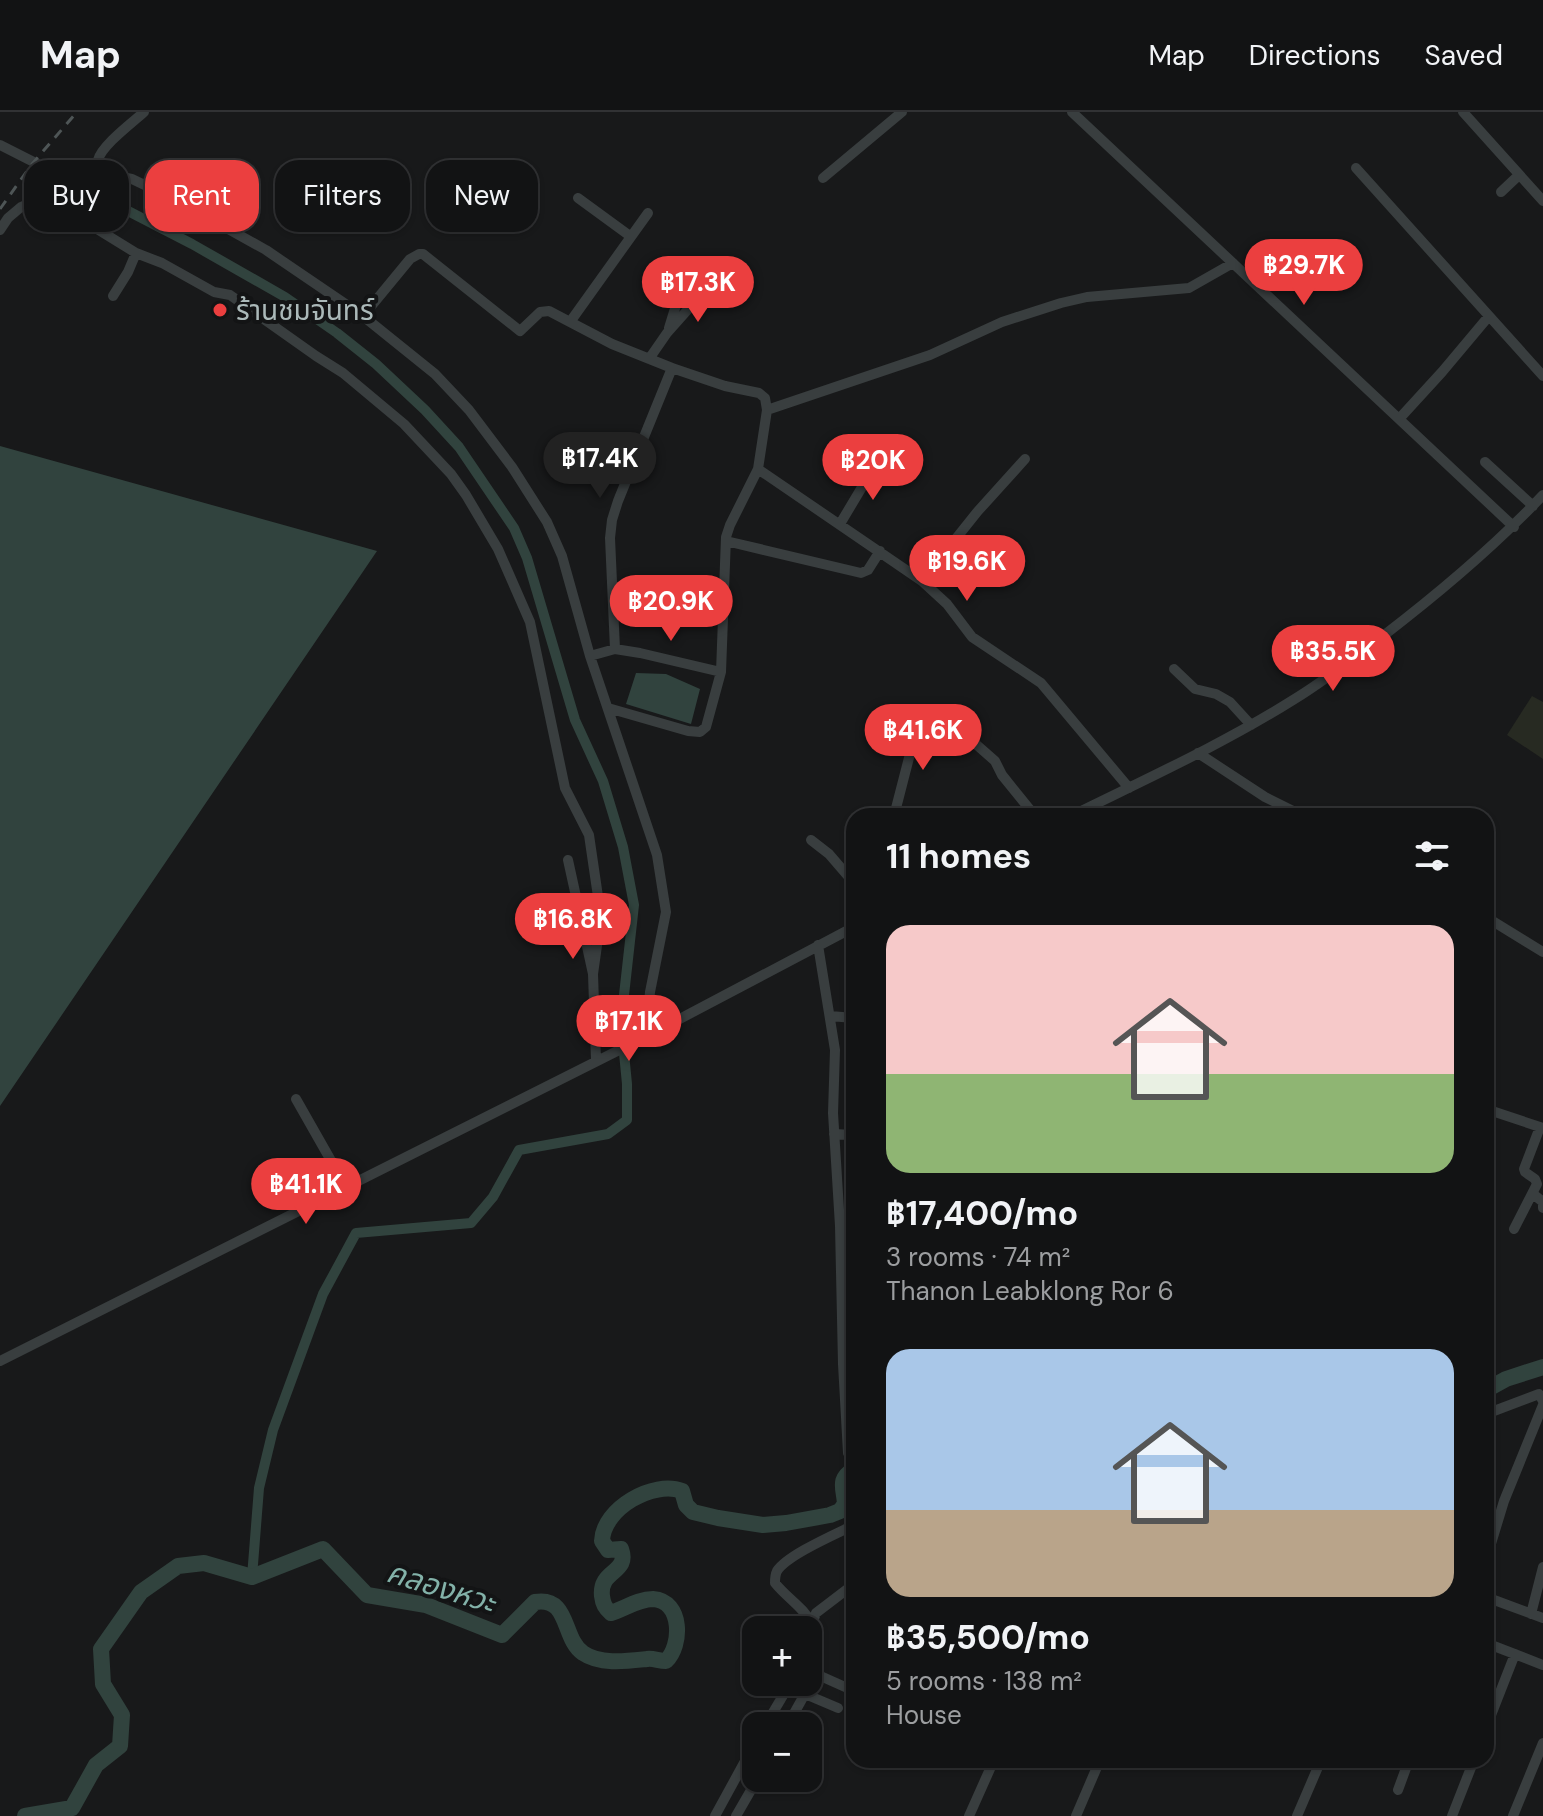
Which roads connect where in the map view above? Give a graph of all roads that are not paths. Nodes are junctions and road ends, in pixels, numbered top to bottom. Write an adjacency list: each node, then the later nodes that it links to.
1 (144, 112): 7 (street)
2 (902, 112): 11 (street)
3 (1072, 112): 21 (street)
4 (1463, 112): 9 (street)
5 (0, 145): 6 (street)
6 (28, 160)
7 (99, 160)
8 (1356, 168): 26 (street)
9 (1519, 175): 12 (street); 14 (street)
10 (129, 178): 25 (street)
11 (823, 178)
12 (1501, 192)
13 (578, 198): 19 (street)
14 (1543, 201)
15 (24, 206): 17 (street)
16 (648, 213): 19 (street)
17 (0, 230)
18 (102, 232): 20 (street)
19 (630, 236): 27 (street)
20 (136, 253): 24 (street); 66 (street)
21 (1233, 263): 32 (street); 33 (street)
22 (688, 266): 28 (street)
23 (723, 270): 28 (street)
24 (113, 296)
25 (363, 316): 27 (street); 46 (street)
26 (1489, 316): 31 (street); 33 (street)
27 (570, 322): 29 (street)
28 (667, 333): 29 (street)
29 (649, 359): 30 (street)
30 (672, 368): 32 (street); 45 (street)
31 (1543, 376)
32 (767, 410): 37 (street)
33 (1399, 419): 41 (street)
34 (1025, 459): 44 (street)
35 (877, 462): 40 (street)
36 (1485, 462): 39 (street)
37 (758, 469): 40 (street); 42 (street)
38 (1543, 495): 39 (street)
39 (1533, 506): 41 (street)
40 (840, 524): 43 (street)
41 (1514, 527): 51 (street)
42 (726, 541): 43 (street); 48 (street)
43 (880, 551): 44 (street)
44 (922, 581): 54 (street)
45 (615, 649): 46 (street); 48 (street)
46 (590, 656): 49 (street)
47 (1174, 669): 51 (street)
48 (721, 672): 49 (street)
49 (608, 708): 69 (street)
50 (953, 724): 56 (street)
51 (1251, 725): 53 (street)
52 (906, 734): 55 (street)
53 (1198, 753): 54 (street); 58 (street)
54 (1129, 788): 57 (street)
55 (896, 808)
56 (1029, 808)
57 (1088, 808)
58 (1287, 808)
59 (811, 840): 61 (street)
60 (568, 860): 66 (street)
61 (846, 874)
62 (1494, 922): 65 (street)
63 (846, 931): 64 (street)
64 (818, 945): 67 (street); 69 (street)
65 (1543, 952)
66 (593, 974): 70 (street)
67 (830, 1016): 68 (street); 74 (street)
68 (846, 1017)
69 (646, 1036): 70 (street)
70 (596, 1060): 76 (street)
71 (296, 1099): 76 (street)
72 (1494, 1112): 73 (street)
73 (1542, 1128): 77 (street)
74 (834, 1134): 75 (street); 79 (street)
75 (846, 1135)
76 (346, 1187): 84 (street)
77 (1533, 1194): 78 (street); 81 (street)
78 (1543, 1208)
79 (840, 1226): 80 (street); 82 (street)
80 (846, 1226)
81 (1514, 1229)
82 (846, 1279)
83 (846, 1324): 87 (street)
84 (0, 1361)
85 (1542, 1398): 86 (street); 89 (street)
86 (1494, 1412)
87 (846, 1417)
88 (846, 1529): 94 (street)
89 (1494, 1534)
90 (1543, 1567): 93 (street)
91 (846, 1590): 95 (street)
92 (1494, 1600): 93 (street)
93 (1531, 1614): 96 (street)
94 (807, 1616)
95 (813, 1616)
96 (1543, 1618)
97 (1494, 1646): 98 (street)
98 (1515, 1654): 99 (street); 104 (street)
99 (1543, 1665)
100 (822, 1677): 101 (street)
101 (846, 1687)
102 (810, 1696): 103 (street)
103 (838, 1708)
104 (1494, 1708)
105 (1543, 1743): 120 (street)
106 (742, 1767): 114 (street)
107 (990, 1768): 116 (street)
108 (1097, 1768): 117 (street)
109 (1318, 1768): 118 (street)
110 (1406, 1768): 112 (street)
111 (1471, 1768): 119 (street)
112 (1398, 1790)
113 (750, 1792): 115 (street)
114 (715, 1816)
115 (736, 1816)
116 (969, 1816)
117 (1076, 1816)
118 (1297, 1816)
119 (1452, 1816)
120 (1513, 1816)

